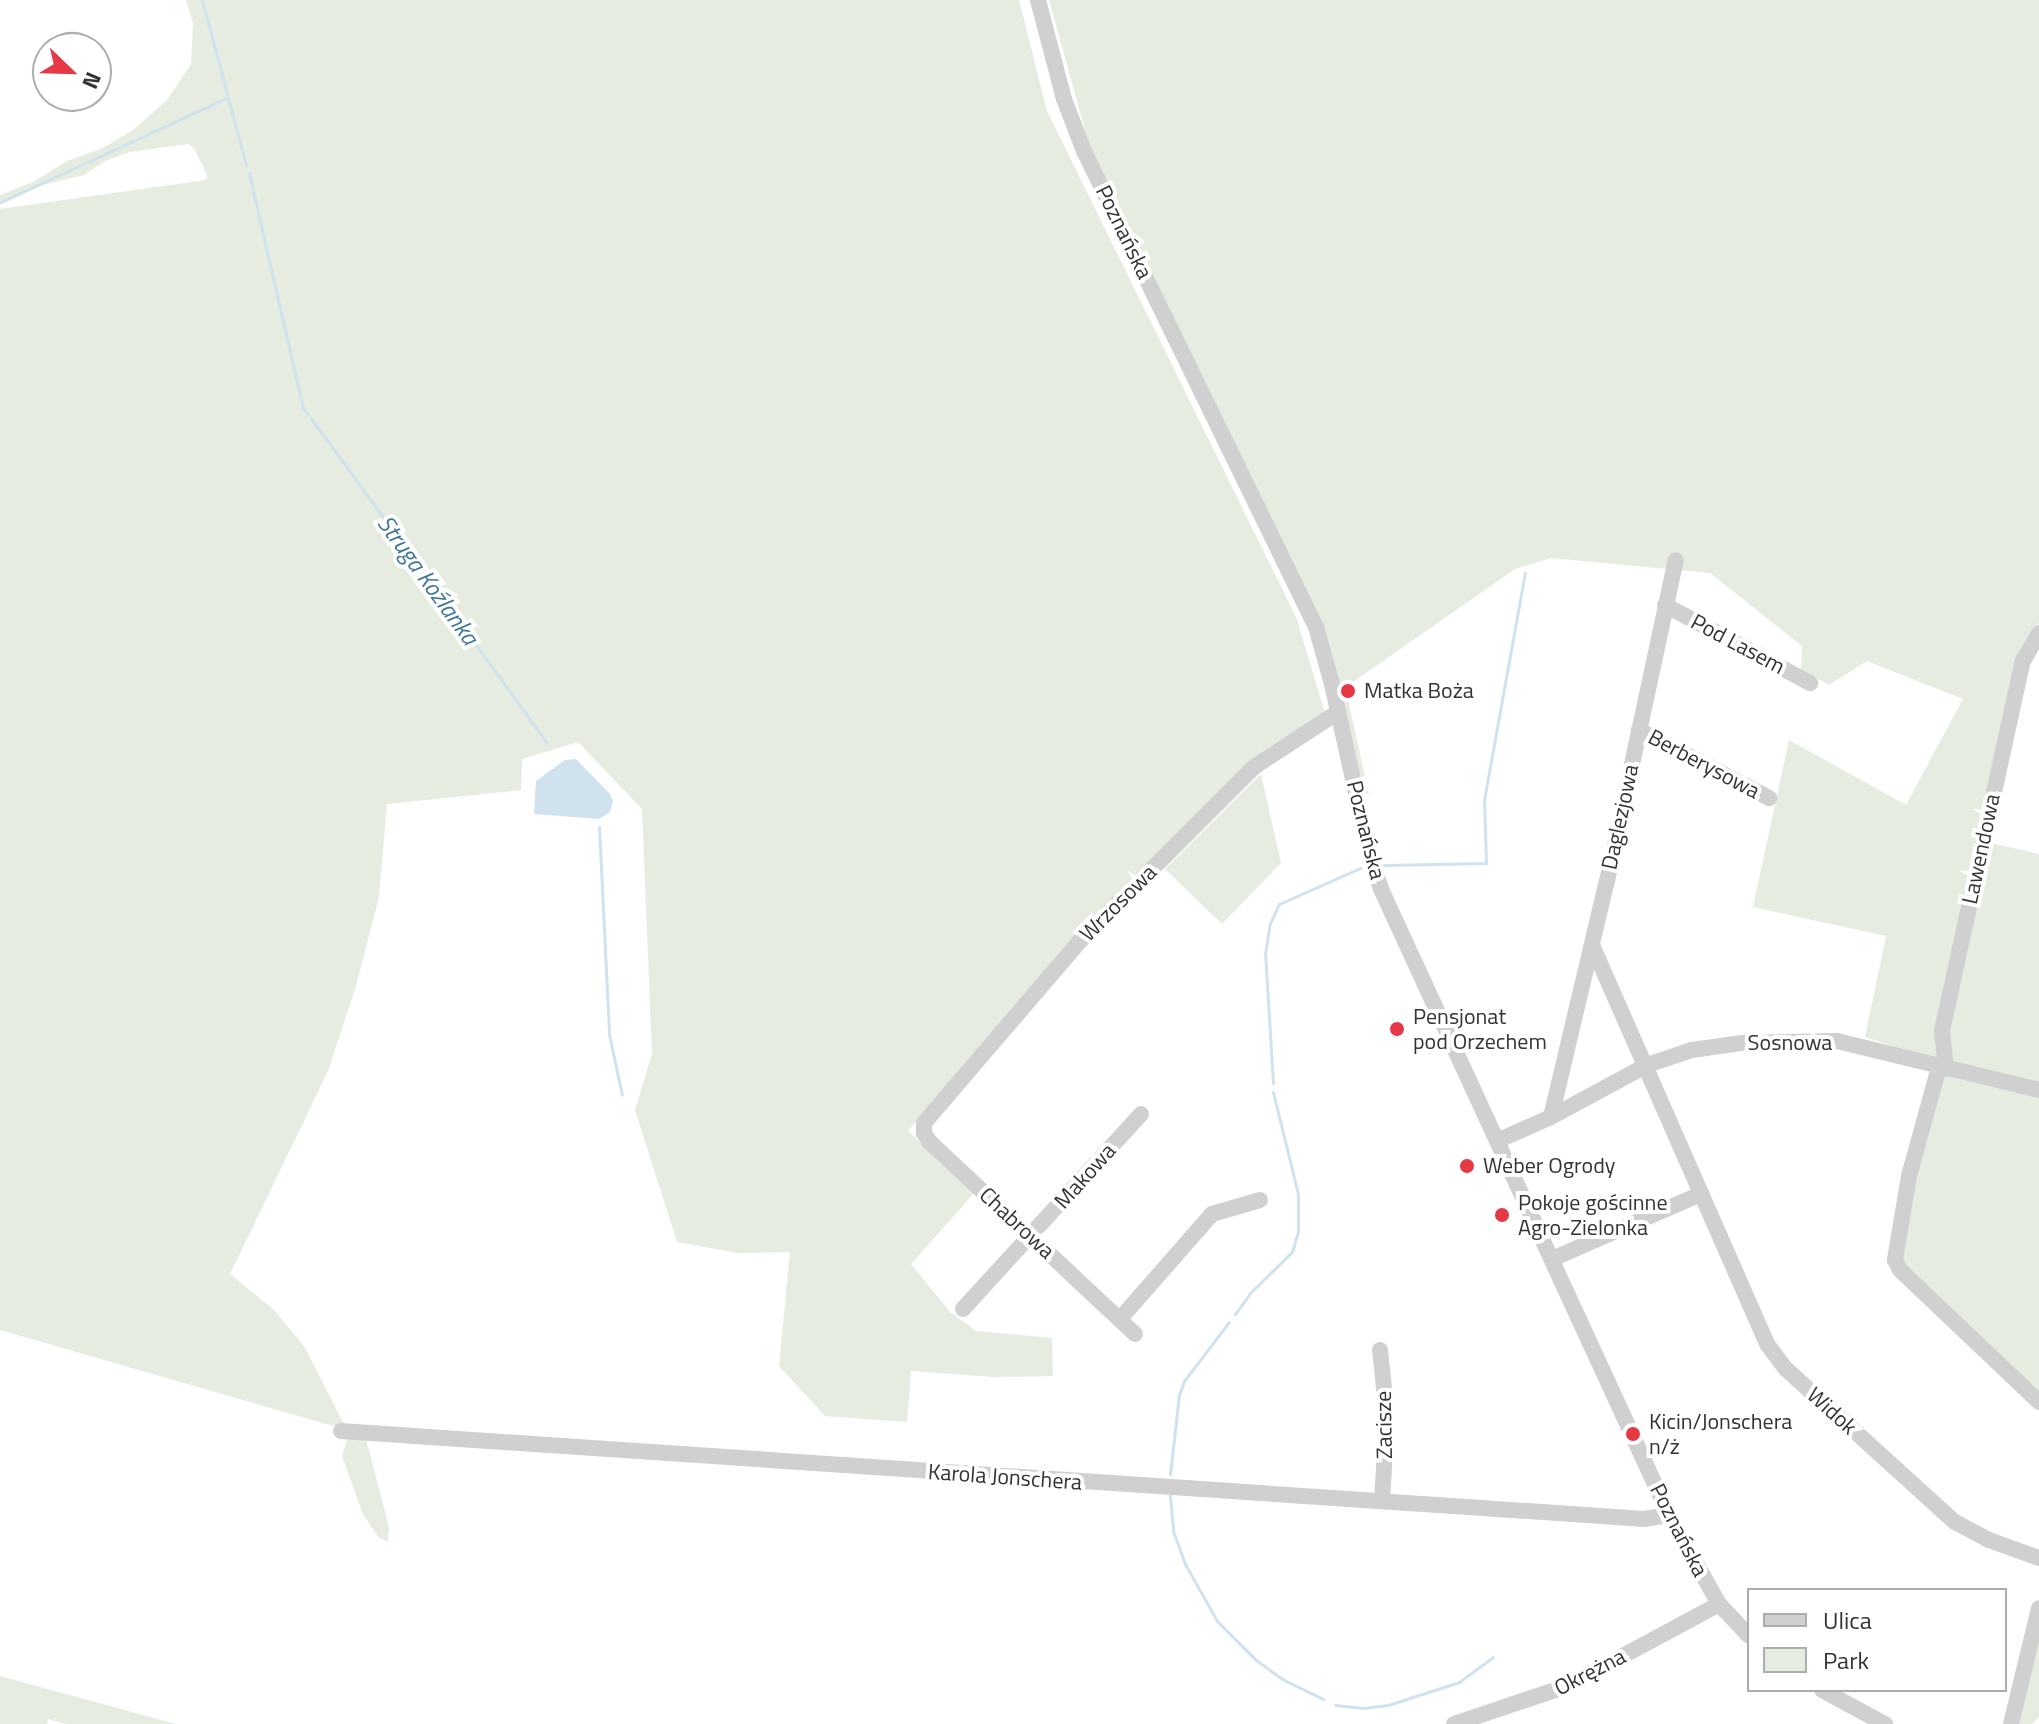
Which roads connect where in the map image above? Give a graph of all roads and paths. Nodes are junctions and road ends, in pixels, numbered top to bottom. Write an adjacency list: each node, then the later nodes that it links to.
1 (1038, 0): 6 (street, Poznańska)
2 (1676, 560): 3 (street, Daglezjowa)
3 (1665, 605): 5 (street, Pod Lasem); 7 (street, Daglezjowa)
4 (2039, 633): 11 (street, Lawendowa)
5 (1810, 683)
6 (1338, 712): 15 (street, Wrzosowa); 16 (street, Poznańska)
7 (1639, 730): 8 (street, Berberysowa); 9 (street, Daglezjowa)
8 (1769, 798)
9 (1592, 945): 10 (street); 14 (street, Daglezjowa)
10 (1647, 1065): 11 (street, Sosnowa); 14 (street, Sosnowa); 17 (street, Widok)
11 (1942, 1068): 12 (street, Sosnowa); 25 (street, Lawendowa)
12 (2039, 1090)
13 (1141, 1114): 19 (street, Makowa)
14 (1551, 1117): 16 (street, Sosnowa)
15 (924, 1123): 19 (street, Chabrowa)
16 (1497, 1141): 20 (street, Poznańska)
17 (1701, 1194): 20 (street); 29 (street, Widok)
18 (1260, 1200): 22 (street)
19 (1030, 1236): 21 (street, Makowa); 22 (street, Chabrowa)
20 (1552, 1259): 28 (street, Poznańska)
21 (963, 1309)
22 (1120, 1319): 23 (street, Chabrowa)
23 (1135, 1334)
24 (1380, 1350): 27 (street, Zacisze)
25 (2039, 1402)
26 (341, 1431): 27 (street, Karola Jonschera)
27 (1382, 1500): 28 (street, Karola Jonschera)
28 (1669, 1515): 30 (street, Poznańska)
29 (2039, 1558)
30 (1719, 1604): 32 (street, Poznańska); 34 (street, Okrężna)
31 (2039, 1608): 37 (street)
32 (1747, 1634)
33 (1826, 1692): 36 (street)
34 (1488, 1719): 35 (street, Okrężna)
35 (1454, 1724)
36 (1885, 1724)
37 (2011, 1724)

